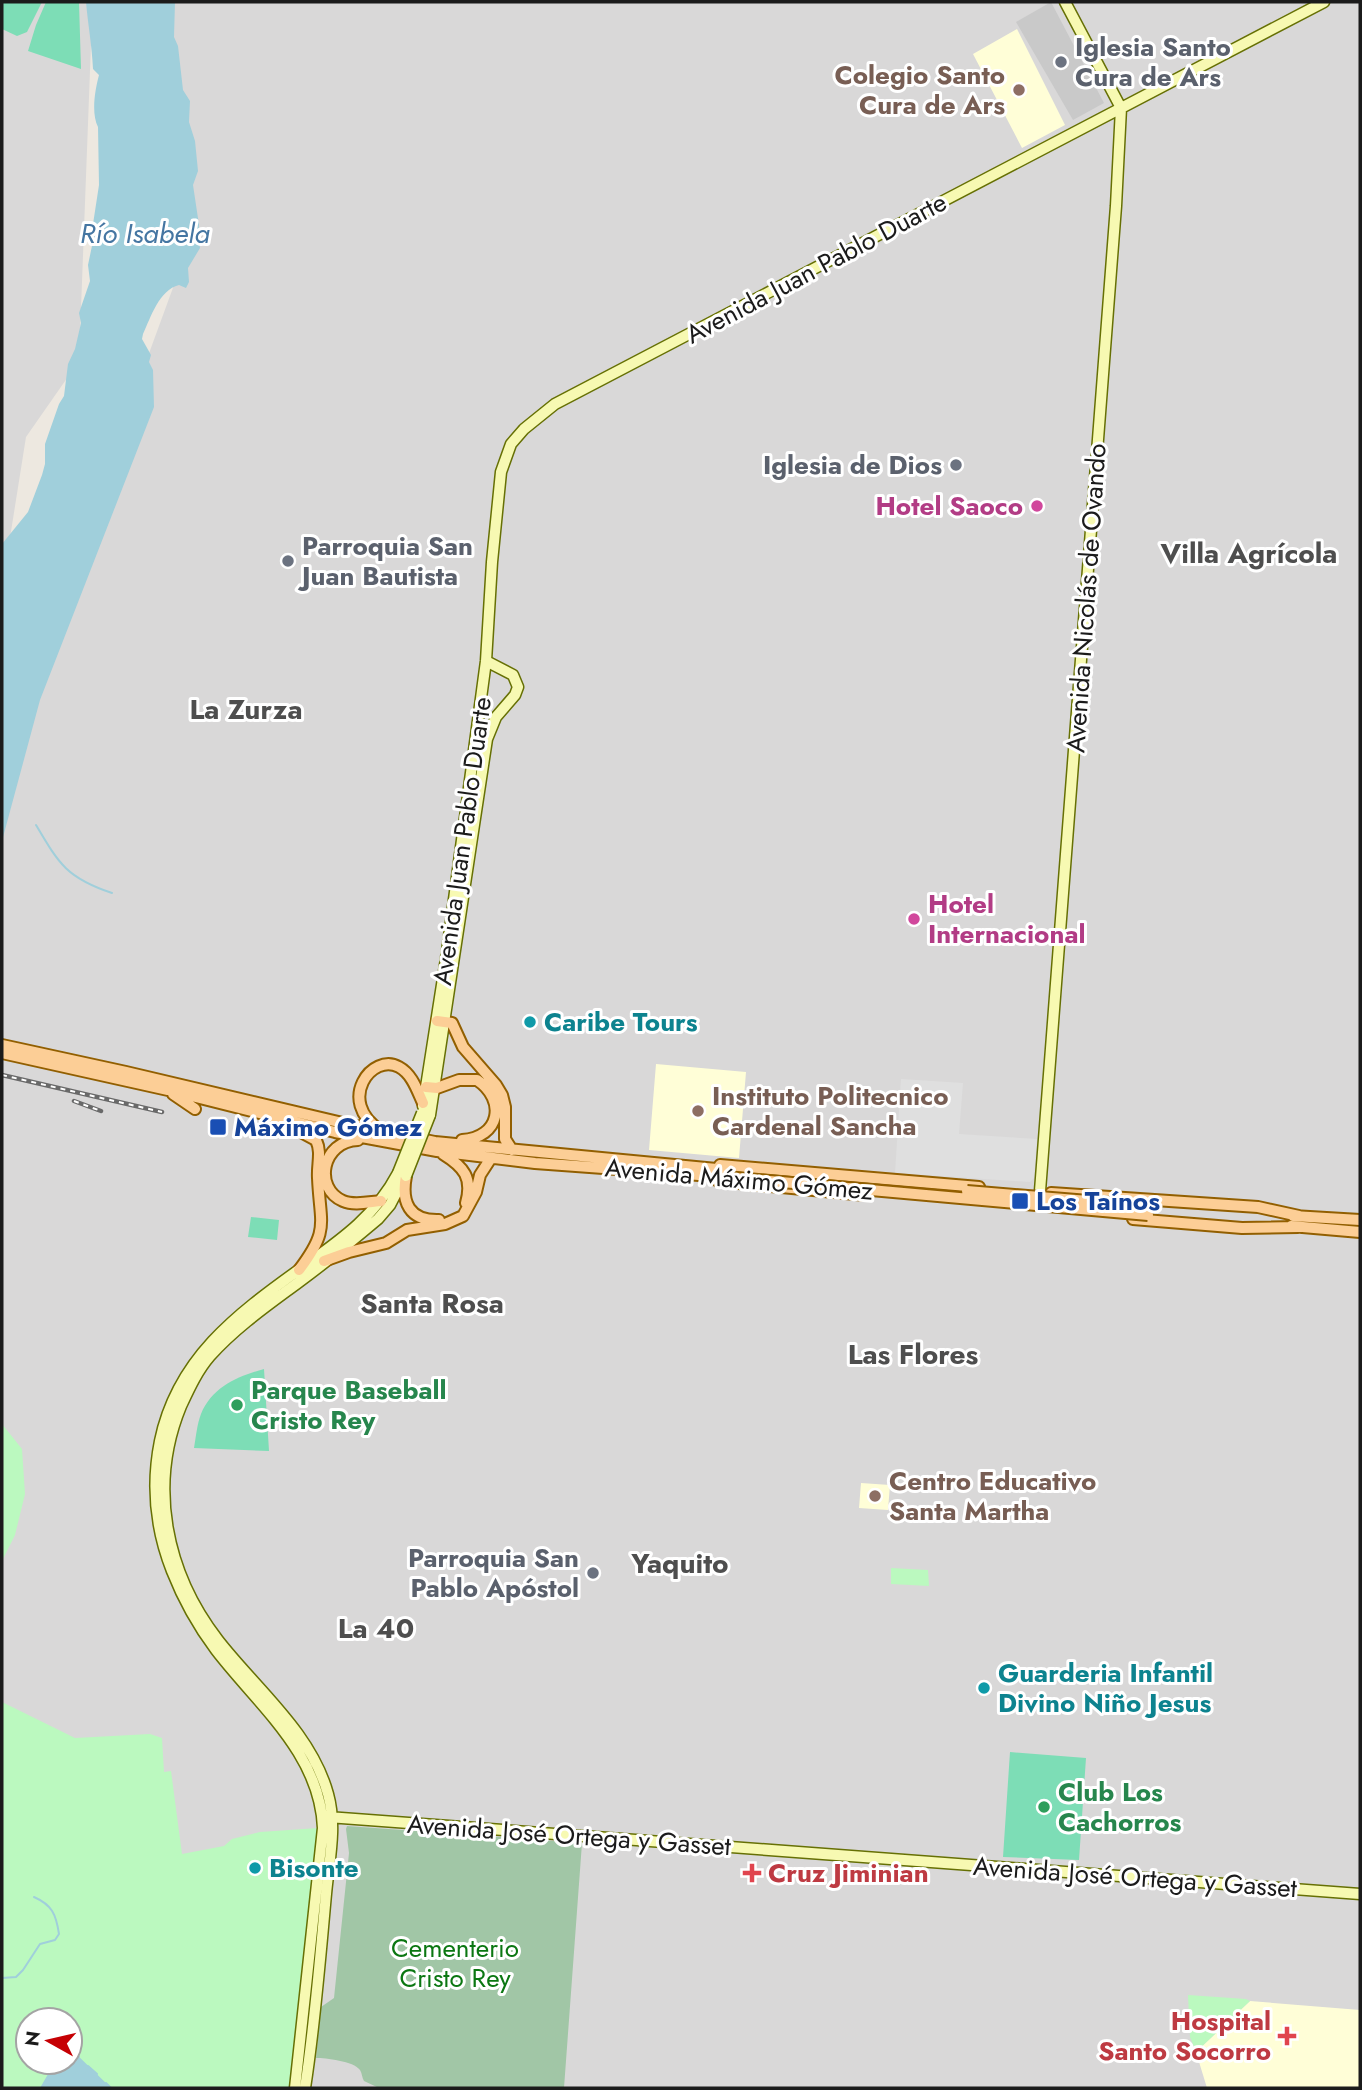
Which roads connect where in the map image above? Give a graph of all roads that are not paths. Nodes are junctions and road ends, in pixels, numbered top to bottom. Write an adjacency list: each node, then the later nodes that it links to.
1 (1065, 2): 3 (main road)
2 (1324, 2): 3 (main road, Avenida Juan Pablo Duarte)
3 (1121, 108): 4 (main road, Avenida Juan Pablo Duarte); 21 (main road, Avenida Nicolás de Ovando)
4 (486, 661): 5 (main road, Avenida Juan Pablo Duarte); 5 (main road, Avenida Juan Pablo Duarte)
5 (441, 1021): 9 (main road); 17 (main road)
6 (2, 1045): 8 (main road)
7 (2, 1053): 8 (main road)
8 (125, 1076): 10 (main road, Avenida Máximo Gómez); 14 (main road, Avenida Máximo Gómez)
9 (430, 1087): 12 (main road); 16 (main road)
10 (168, 1090): 11 (main road); 13 (main road, Avenida Máximo Gómez)
11 (195, 1109)
12 (425, 1110): 14 (main road); 20 (main road, bridge)
13 (272, 1116): 15 (main road, Avenida Máximo Gómez); 28 (main road)
14 (382, 1132): 16 (main road, Avenida Máximo Gómez)
15 (370, 1139): 16 (main road, Avenida Máximo Gómez); 22 (main road)
16 (436, 1146): 17 (main road, Avenida Máximo Gómez); 18 (main road, Avenida Máximo Gómez); 20 (main road)
17 (512, 1150): 19 (main road, Avenida Máximo Gómez)
18 (491, 1158): 19 (main road, Avenida Máximo Gómez); 27 (main road)
19 (615, 1163): 21 (main road); 23 (main road); 25 (main road, Avenida Máximo Gómez, bridge)
20 (401, 1175): 22 (main road); 27 (main road)
21 (1041, 1192): 23 (main road, Avenida Nicolás de Ovando); 25 (main road)
22 (381, 1201): 28 (main road)
23 (1039, 1208): 25 (main road)
24 (1360, 1220): 25 (main road, Avenida Máximo Gómez)
25 (1298, 1222): 26 (main road, Avenida Máximo Gómez)
26 (1360, 1232)
27 (324, 1261): 29 (main road)
28 (299, 1270): 29 (main road)
29 (166, 1434): 30 (main road)
30 (327, 1817): 31 (main road, Avenida José Ortega y Gasset); 32 (main road); 33 (main road)
31 (1360, 1894)
32 (295, 2088)
33 (305, 2088)

